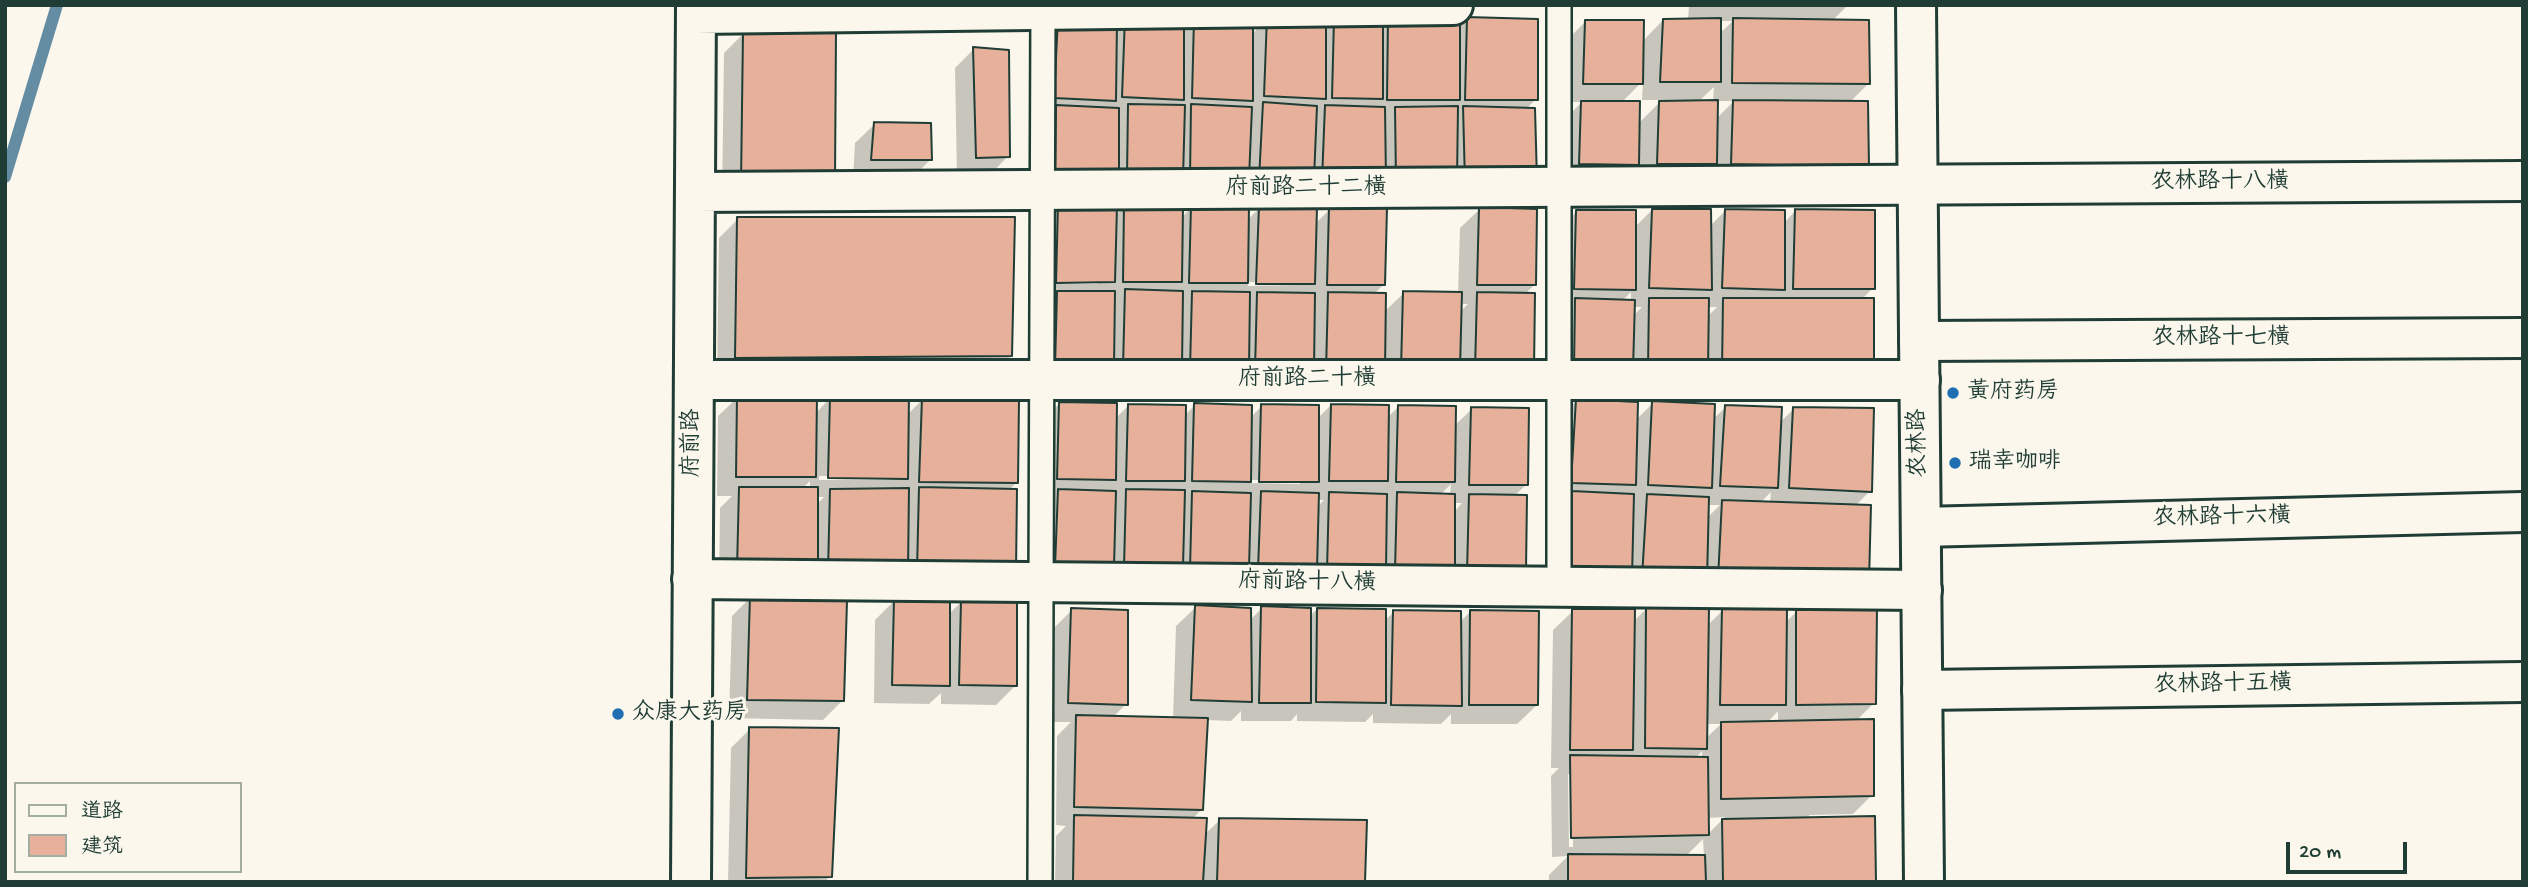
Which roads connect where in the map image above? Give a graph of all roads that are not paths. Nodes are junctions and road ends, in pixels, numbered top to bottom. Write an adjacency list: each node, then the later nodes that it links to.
1 (1453, 5): 4 (street)
2 (1559, 5): 8 (lane)
3 (1916, 5): 7 (street, 农林路)
4 (1043, 8): 5 (street); 9 (lane)
5 (696, 10): 10 (street, 府前路)
6 (2523, 181): 7 (street, 农林路十八横)
7 (1917, 186): 8 (street, 府前路二十二横); 12 (street, 农林路)
8 (1559, 187): 9 (street, 府前路二十二横); 15 (lane)
9 (1042, 190): 10 (street, 府前路二十二横); 14 (lane)
10 (695, 192): 13 (street, 府前路)
11 (2523, 338): 12 (street, 农林路十七横)
12 (1919, 341): 16 (street, 农林路)
13 (694, 380): 14 (street, 府前路二十横); 19 (street, 府前路)
14 (1042, 380): 15 (street, 府前路二十横); 20 (lane)
15 (1559, 380): 16 (street, 府前路二十横); 21 (lane)
16 (1920, 380): 18 (street, 农林路)
17 (2523, 512): 18 (street, 农林路十六横)
18 (1921, 527): 22 (street, 农林路)
19 (692, 579): 20 (street, 府前路十八横); 25 (street, 府前路)
20 (1041, 582): 21 (street, 府前路十八横); 26 (lane)
21 (1559, 587): 22 (street, 府前路十八横)
22 (1922, 590): 24 (street, 农林路)
23 (2523, 682): 24 (street, 农林路十五横)
24 (1922, 691): 27 (street, 农林路)
25 (691, 882)
26 (1040, 882)
27 (1924, 882)

